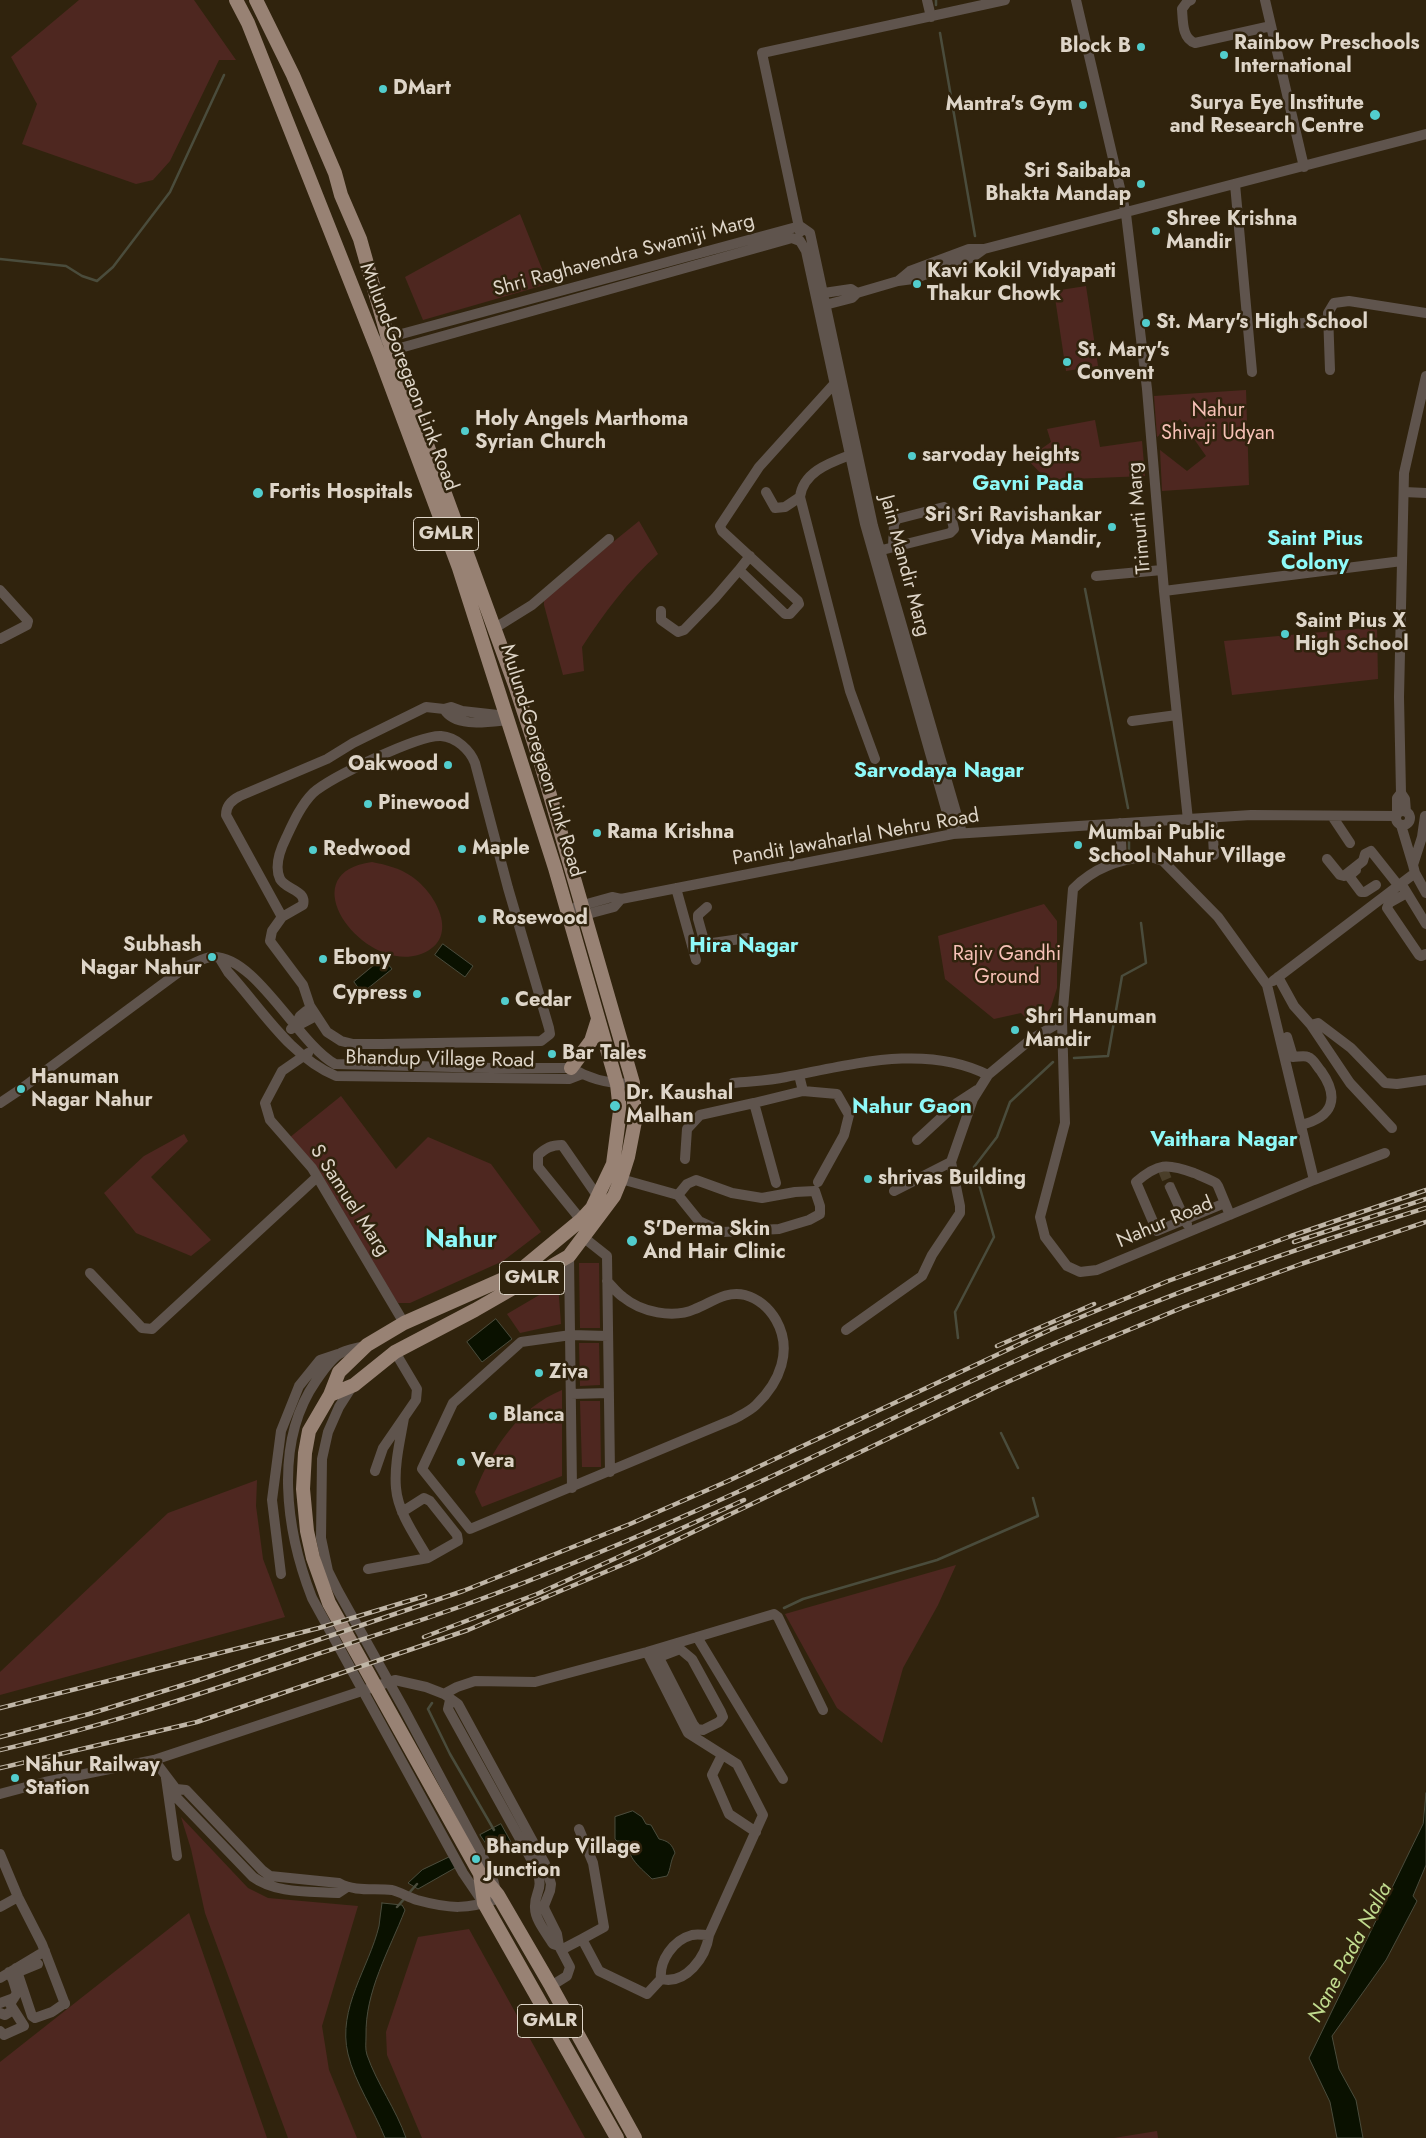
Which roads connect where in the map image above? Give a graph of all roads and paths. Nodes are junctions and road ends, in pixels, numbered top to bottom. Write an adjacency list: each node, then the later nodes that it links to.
1 (236, 0): 34 (main road, Mulund-Goregaon Link Road / GMLR)
2 (256, 0): 33 (main road, Mulund-Goregaon Link Road / GMLR)
3 (927, 0): 8 (street)
4 (1005, 0): 8 (street)
5 (1076, 0): 13 (street, Trimurti Marg)
6 (1191, 0): 9 (street)
7 (1265, 0): 9 (street)
8 (931, 17): 14 (street)
9 (1272, 26): 11 (street)
10 (1426, 135): 11 (street)
11 (1304, 167): 12 (street)
12 (1235, 184): 13 (street); 37 (street)
13 (1126, 214): 23 (street); 55 (street, Trimurti Marg)
14 (800, 226): 15 (street); 16 (street, Shri Raghavendra Swamiji Marg); 17 (street)
15 (800, 241): 16 (street, Shri Raghavendra Swamiji Marg); 17 (street)
16 (725, 252): 18 (street, Shri Raghavendra Swamiji Marg)
17 (812, 259): 22 (street)
18 (680, 264): 19 (street, Shri Raghavendra Swamiji Marg); 20 (street, Shri Raghavendra Swamiji Marg)
19 (620, 275): 20 (street); 21 (street, Shri Raghavendra Swamiji Marg)
20 (623, 285): 24 (street, Shri Raghavendra Swamiji Marg)
21 (558, 292): 24 (street); 26 (street, Shri Raghavendra Swamiji Marg)
22 (819, 293): 23 (street); 25 (street)
23 (857, 293): 25 (street)
24 (561, 303): 30 (street, Shri Raghavendra Swamiji Marg)
25 (822, 306): 36 (street, Jain Mandir Marg)
26 (486, 311): 28 (street, Shri Raghavendra Swamiji Marg); 30 (street)
27 (1426, 313): 29 (street)
28 (473, 314): 31 (street); 33 (street, Shri Raghavendra Swamiji Marg)
29 (1329, 320): 32 (street); 35 (street)
30 (490, 323): 31 (street, Shri Raghavendra Swamiji Marg)
31 (477, 326): 33 (street, Shri Raghavendra Swamiji Marg)
32 (1278, 326)
33 (390, 344): 34 (street, Shri Raghavendra Swamiji Marg); 50 (main road, Mulund-Goregaon Link Road / GMLR)
34 (376, 348): 50 (main road, Mulund-Goregaon Link Road / GMLR)
35 (1330, 370)
36 (835, 372): 39 (street, Jain Mandir Marg); 40 (street, Jain Mandir Marg)
37 (1252, 372)
38 (1426, 376): 45 (street)
39 (834, 384): 40 (street, Jain Mandir Marg); 52 (street)
40 (845, 418): 41 (street, Jain Mandir Marg)
41 (850, 441): 42 (street, Jain Mandir Marg); 43 (street, Jain Mandir Marg)
42 (850, 455): 43 (street, Jain Mandir Marg); 47 (street)
43 (858, 475): 51 (street, Jain Mandir Marg)
44 (766, 492): 47 (street)
45 (1404, 492): 46 (street); 53 (street)
46 (1426, 493)
47 (800, 497): 65 (street)
48 (608, 539): 60 (street)
49 (894, 547): 49 (street); 51 (street)
50 (459, 550): 60 (main road, Mulund-Goregaon Link Road / GMLR); 63 (main road, Mulund-Goregaon Link Road / GMLR)
51 (877, 551): 72 (street, Jain Mandir Marg)
52 (750, 556): 54 (street); 54 (street)
53 (1402, 561): 58 (street); 67 (street)
54 (739, 570): 59 (street)
55 (1162, 570): 56 (street); 58 (street, Trimurti Marg)
56 (1096, 576)
57 (0, 590): 61 (street)
58 (1164, 591): 62 (street, Trimurti Marg)
59 (661, 611)
60 (495, 628): 84 (main road, Mulund-Goregaon Link Road / GMLR)
61 (0, 639)
62 (1177, 715): 64 (street); 70 (street, Trimurti Marg)
63 (508, 718): 85 (main road, Mulund-Goregaon Link Road / GMLR); 86 (street)
64 (1132, 721)
65 (875, 759)
66 (1332, 816): 67 (street, Pandit Jawaharlal Nehru Road); 68 (street, Pandit Jawaharlal Nehru Road); 73 (street)
67 (1403, 817): 69 (street, Pandit Jawaharlal Nehru Road); 77 (street)
68 (1212, 818): 70 (street, Pandit Jawaharlal Nehru Road); 74 (street)
69 (1425, 819): 77 (street)
70 (1188, 820): 71 (street, Pandit Jawaharlal Nehru Road)
71 (1120, 823): 72 (street, Pandit Jawaharlal Nehru Road); 75 (street)
72 (958, 834): 80 (street, Pandit Jawaharlal Nehru Road)
73 (1350, 843)
74 (1214, 854)
75 (1122, 859): 97 (street, Nahur Road); 100 (street, Nahur Road)
76 (1327, 859): 79 (street)
77 (1414, 869): 79 (street); 82 (street)
78 (1376, 885): 79 (street)
79 (1397, 886): 81 (street); 96 (street)
80 (676, 888): 84 (street, Pandit Jawaharlal Nehru Road); 88 (street)
81 (1407, 892): 89 (street); 93 (street)
82 (1426, 894)
83 (707, 907): 87 (street)
84 (584, 910): 85 (street); 118 (main road, GMLR)
85 (568, 914): 99 (main road, GMLR)
86 (282, 917): 86 (street)
87 (698, 919): 88 (street); 91 (street)
88 (686, 922): 92 (street)
89 (1426, 924)
90 (747, 938): 91 (street)
91 (705, 944): 92 (street)
92 (692, 946): 95 (street)
93 (1426, 954)
94 (220, 958): 102 (street, Bhandup Village Road); 103 (street, Bhandup Village Road); 123 (street)
95 (696, 960)
96 (1278, 976): 97 (street); 101 (street)
97 (1267, 985): 104 (street, Nahur Road)
98 (309, 1015): 102 (street)
99 (598, 1020): 110 (main road); 120 (main road, GMLR)
100 (1062, 1021): 113 (street); 144 (street, Nahur Road)
101 (1311, 1025): 117 (street); 126 (street)
102 (296, 1026): 103 (street); 105 (street, Bhandup Village Road)
103 (283, 1035): 106 (street, Bhandup Village Road)
104 (1286, 1043): 125 (street, Nahur Road); 125 (street)
105 (315, 1049): 106 (street, S Samuel Marg); 107 (street, Bhandup Village Road)
106 (303, 1056): 114 (street, Bhandup Village Road); 131 (street, S Samuel Marg)
107 (350, 1065): 108 (street); 114 (street)
108 (378, 1065): 109 (street); 115 (street)
109 (423, 1067): 111 (street); 116 (street)
110 (576, 1071): 111 (street); 120 (street)
111 (469, 1073): 116 (street, Bhandup Village Road)
112 (799, 1075): 113 (street); 119 (street); 122 (street)
113 (988, 1075): 121 (street)
114 (350, 1076): 115 (street, Bhandup Village Road)
115 (378, 1077): 116 (street, Bhandup Village Road)
116 (423, 1078)
117 (1426, 1080)
118 (633, 1082): 120 (street); 132 (main road, GMLR)
119 (733, 1083)
120 (617, 1084): 139 (main road, GMLR)
121 (980, 1088): 127 (street); 130 (street)
122 (803, 1092): 124 (street); 134 (street)
123 (0, 1103)
124 (754, 1103): 129 (street); 135 (street)
125 (1301, 1125): 133 (street, Nahur Road)
126 (1392, 1128)
127 (917, 1140)
128 (1385, 1153): 133 (street)
129 (685, 1159)
130 (951, 1162): 137 (street); 150 (street)
131 (317, 1177): 147 (street); 149 (street, S Samuel Marg)
132 (621, 1179): 138 (street); 145 (main road, GMLR)
133 (1314, 1180): 141 (street, Nahur Road)
134 (818, 1182)
135 (776, 1183)
136 (1170, 1186): 142 (street)
137 (894, 1192)
138 (678, 1195): 138 (street)
139 (598, 1197): 143 (main road, GMLR); 143 (street)
140 (1225, 1203): 141 (street); 142 (street); 142 (street)
141 (1230, 1215): 144 (street, Nahur Road)
142 (1185, 1219): 144 (street)
143 (581, 1220): 149 (main road, GMLR)
144 (1190, 1232)
145 (583, 1237): 146 (main road, GMLR); 148 (street)
146 (569, 1256): 151 (street); 154 (main road, GMLR)
147 (90, 1273)
148 (607, 1281): 152 (street); 162 (street)
149 (404, 1323): 153 (main road, GMLR)
150 (846, 1330)
151 (570, 1335): 152 (street); 158 (street); 163 (street)
152 (608, 1336): 157 (street)
153 (368, 1345): 155 (street); 159 (main road, GMLR)
154 (395, 1352): 156 (main road, GMLR); 160 (street)
155 (339, 1354): 167 (street); 186 (street)
156 (354, 1385): 159 (main road, GMLR); 180 (street)
157 (609, 1393): 158 (street); 162 (street)
158 (571, 1394): 163 (street)
159 (330, 1395): 180 (main road)
160 (404, 1418): 161 (street); 164 (street)
161 (375, 1471)
162 (610, 1472): 163 (street)
163 (572, 1488)
164 (402, 1512): 165 (street); 165 (street)
165 (428, 1558): 166 (street)
166 (368, 1569)
167 (281, 1574)
168 (697, 1637): 169 (street); 172 (street); 176 (street)
169 (677, 1646): 170 (street); 170 (street)
170 (654, 1653): 171 (street); 173 (street)
171 (447, 1697): 174 (street); 191 (street)
172 (823, 1710)
173 (722, 1755): 179 (street); 179 (street)
174 (154, 1760): 175 (street); 177 (street)
175 (166, 1777): 182 (street); 186 (street)
176 (783, 1779)
177 (0, 1794)
178 (579, 1829): 189 (street)
179 (756, 1832): 188 (street)
180 (468, 1839): 183 (main road)
181 (0, 1854): 185 (street)
182 (177, 1856)
183 (480, 1864): 184 (main road, GMLR); 186 (main road, GMLR)
184 (498, 1896): 186 (street); 195 (main road, GMLR)
185 (18, 1897): 187 (street); 190 (street)
186 (484, 1903): 201 (main road, GMLR)
187 (0, 1907)
188 (708, 1935): 194 (street); 194 (street)
189 (580, 1940): 191 (street); 194 (street)
190 (44, 1951): 193 (street); 193 (street)
191 (561, 1951): 195 (street)
192 (38, 1964): 193 (street)
193 (11, 1973): 196 (street)
194 (661, 1979)
195 (551, 1986): 202 (main road, GMLR)
196 (14, 1998): 197 (street); 198 (street)
197 (0, 2003)
198 (13, 2010): 199 (street); 200 (street)
199 (0, 2013)
200 (0, 2031)
201 (617, 2138)
202 (635, 2138)

